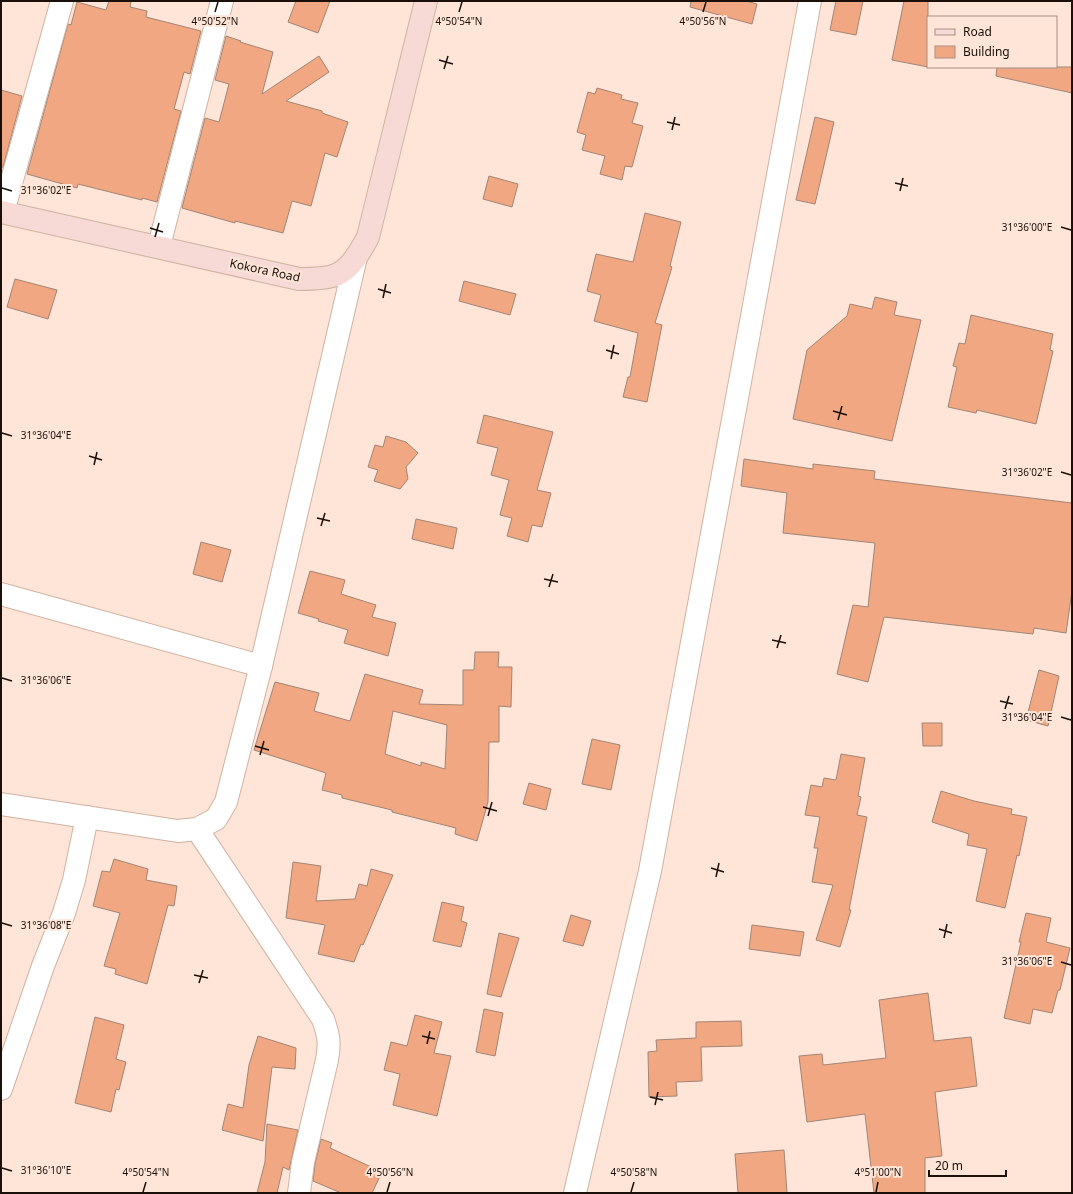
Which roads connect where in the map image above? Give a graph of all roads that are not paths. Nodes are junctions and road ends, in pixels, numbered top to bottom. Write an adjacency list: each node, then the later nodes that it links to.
1 (62, 1): 5 (street)
2 (222, 1): 6 (street)
3 (426, 1): 7 (street, Kokora Road)
4 (810, 1): 15 (street)
5 (2, 212): 6 (street, Kokora Road)
6 (159, 246): 7 (street, Kokora Road)
7 (356, 257): 9 (street)
8 (1, 594): 9 (street)
9 (262, 666): 12 (street)
10 (1, 804): 11 (street)
11 (87, 817): 12 (street); 13 (street)
12 (197, 829): 14 (street)
13 (1, 1089)
14 (299, 1193)
15 (575, 1193)

